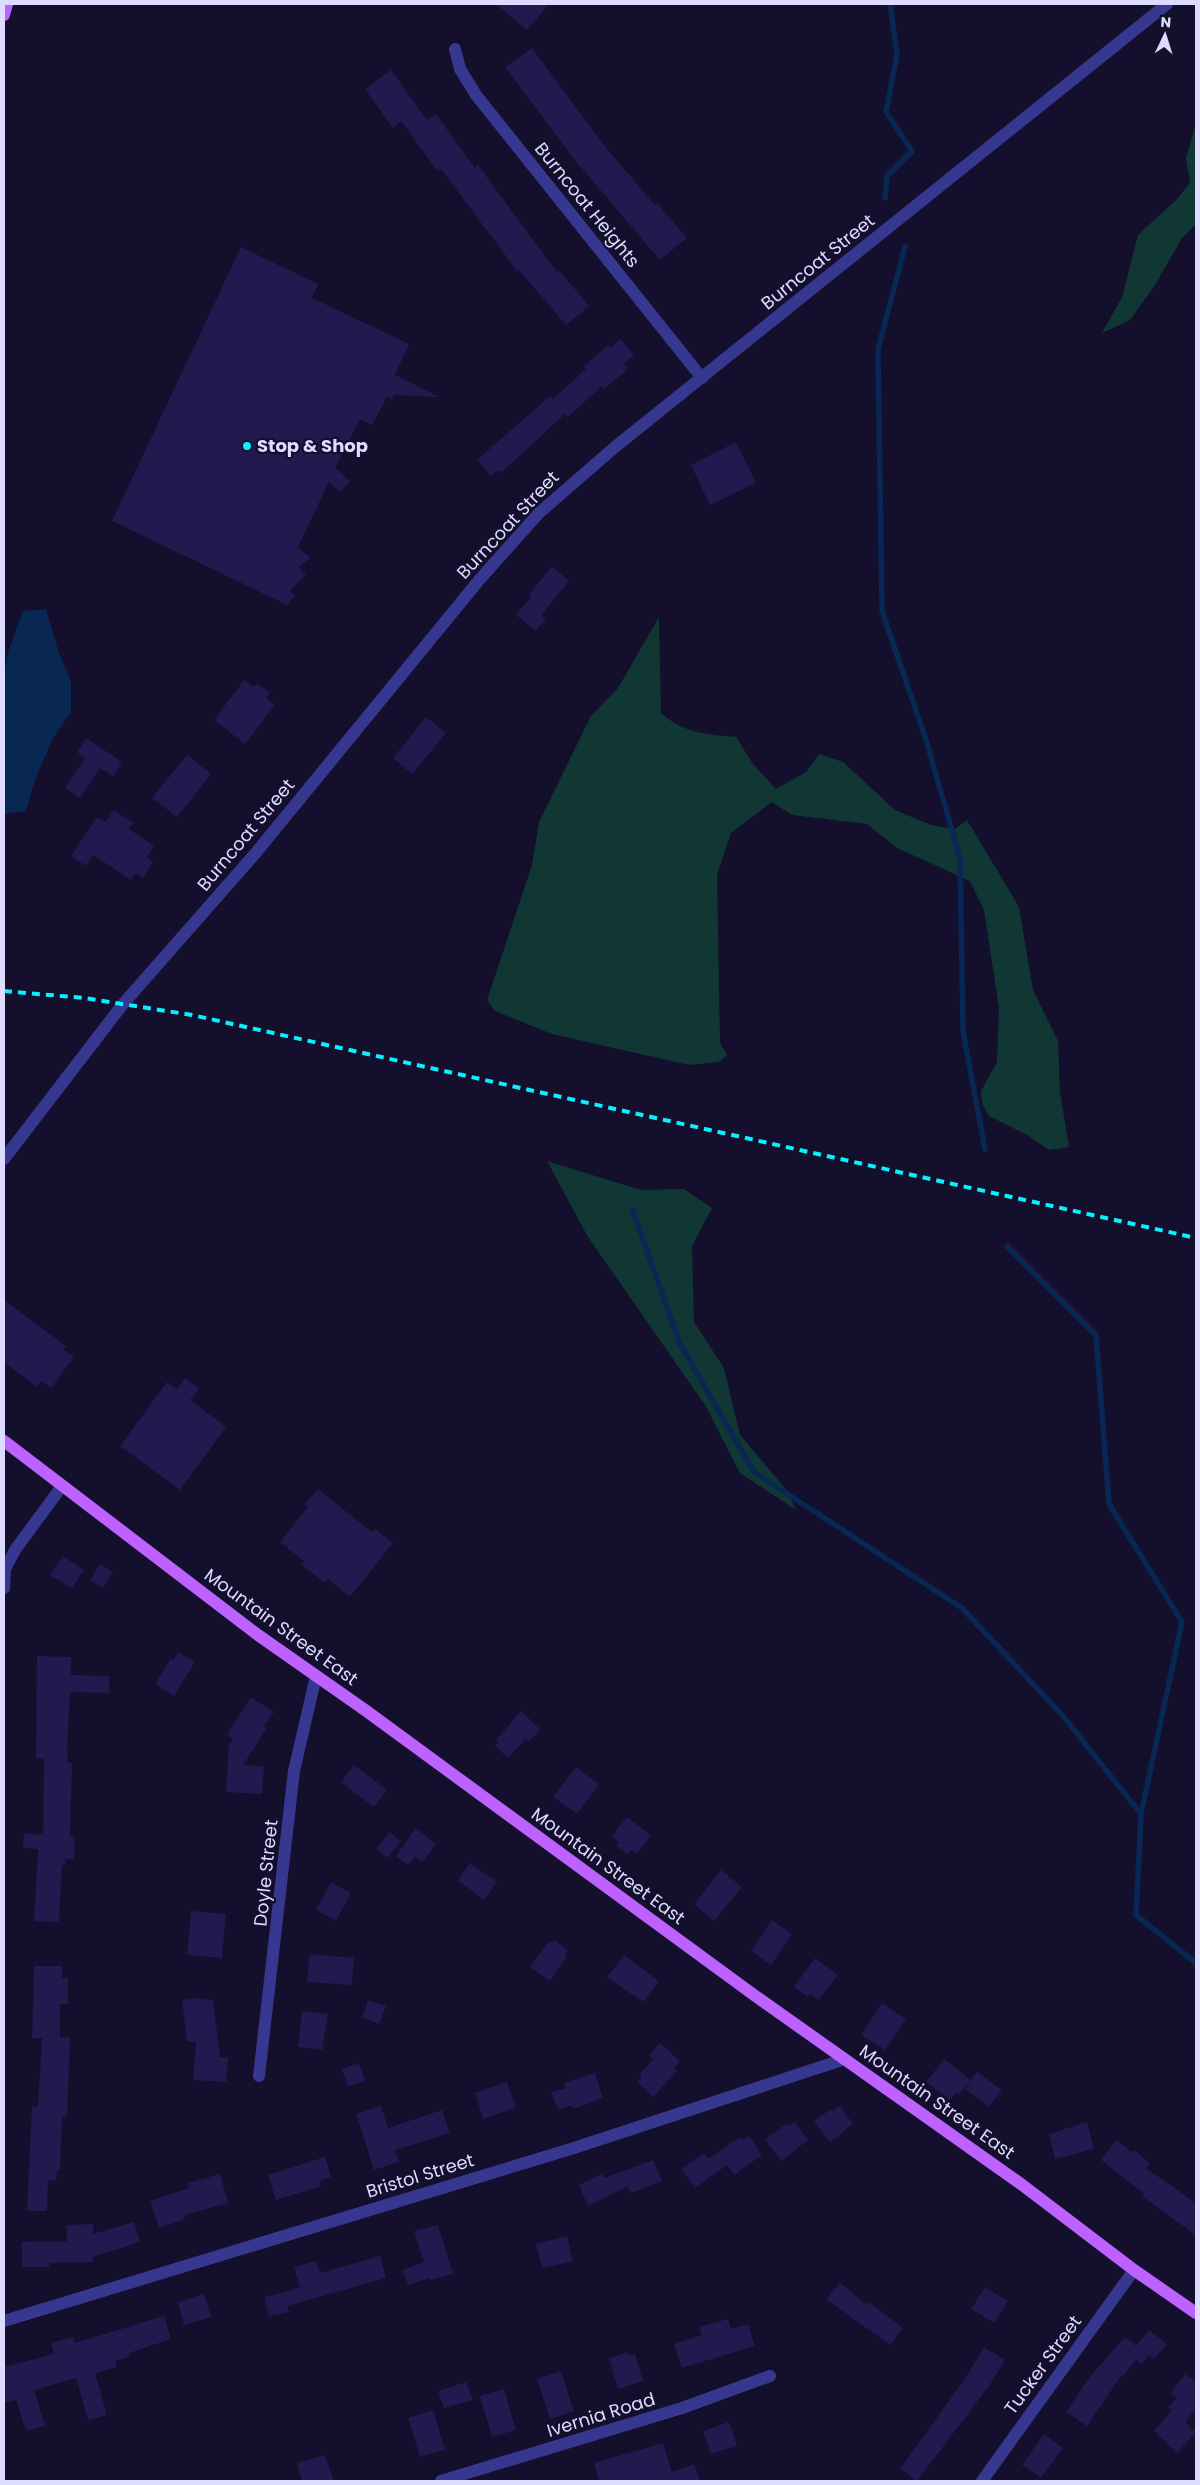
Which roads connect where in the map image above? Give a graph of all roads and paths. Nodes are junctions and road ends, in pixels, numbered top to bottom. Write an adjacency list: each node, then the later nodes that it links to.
1 (7, 4): 3 (main road)
2 (1167, 4): 5 (street, Burncoat Street)
3 (4, 15)
4 (455, 49): 5 (street, Burncoat Heights)
5 (702, 378): 6 (street, Burncoat Street)
6 (4, 1159)
7 (4, 1441): 8 (main road, Mountain Street East)
8 (62, 1486): 9 (street); 10 (main road, Mountain Street East)
9 (4, 1588)
10 (316, 1676): 11 (main road, Mountain Street East); 12 (street, Doyle Street)
11 (845, 2059): 13 (main road, Mountain Street East); 15 (street, Bristol Street)
12 (259, 2076)
13 (1134, 2270): 14 (main road, Mountain Street East); 18 (street, Tucker Street)
14 (1196, 2313)
15 (4, 2321)
16 (770, 2376): 17 (street, Ivernia Road)
17 (441, 2481)
18 (982, 2481)

